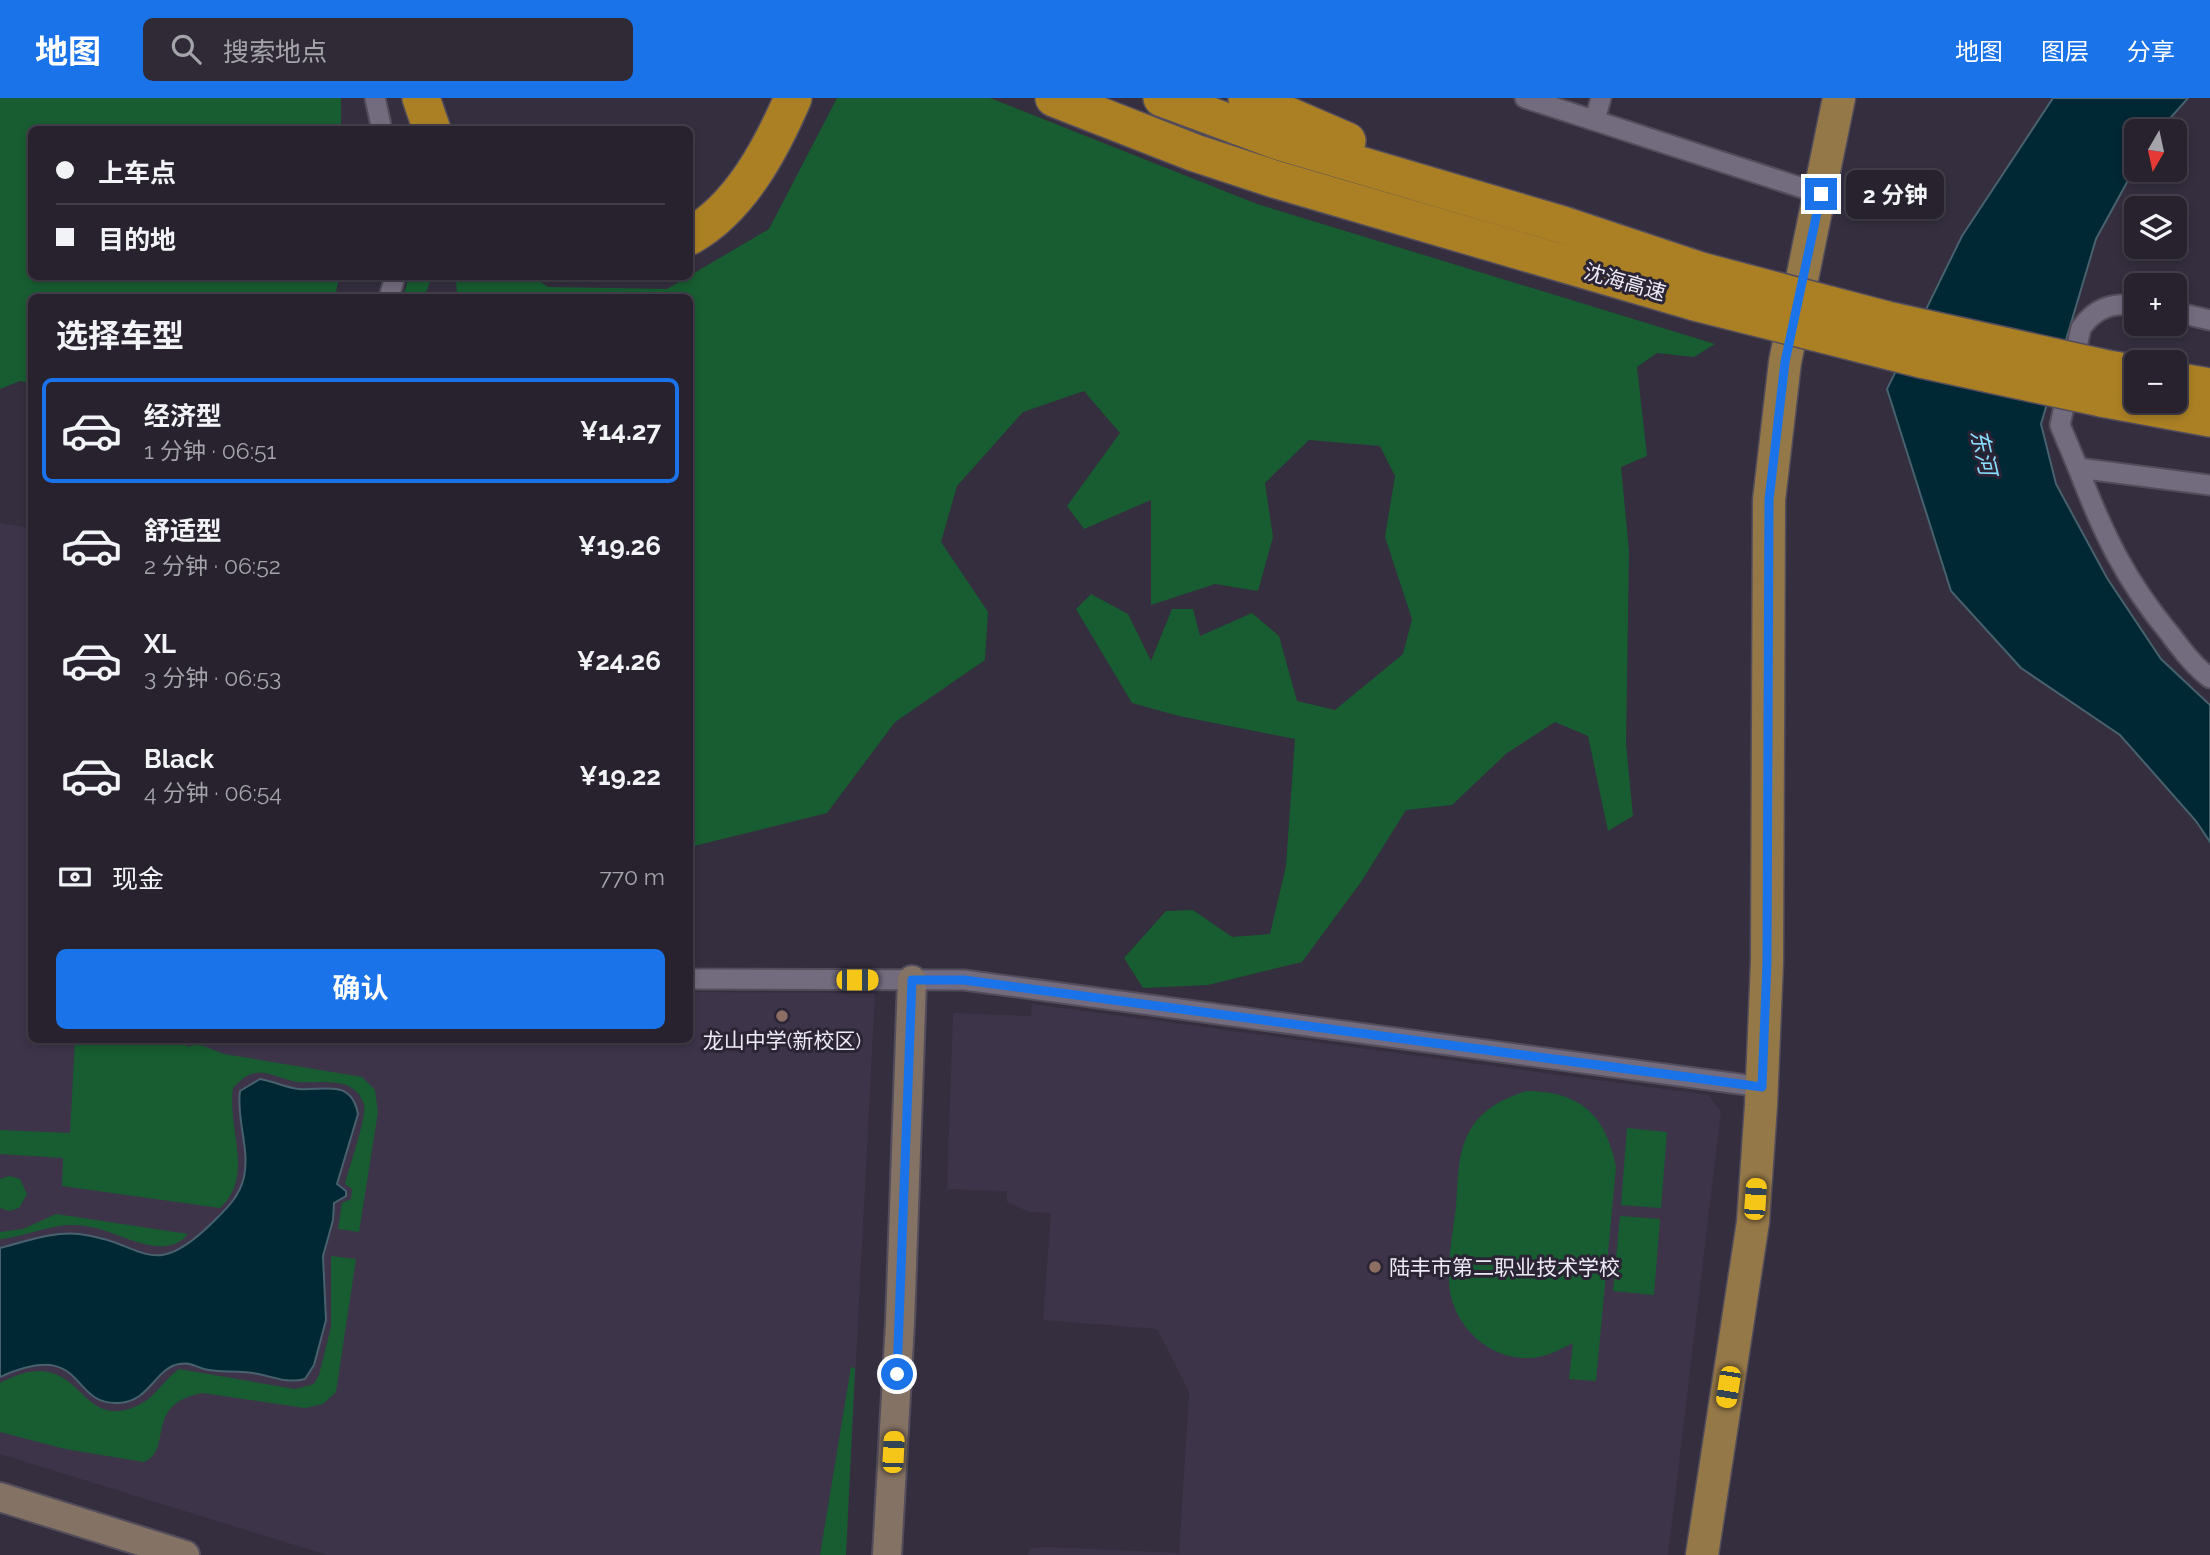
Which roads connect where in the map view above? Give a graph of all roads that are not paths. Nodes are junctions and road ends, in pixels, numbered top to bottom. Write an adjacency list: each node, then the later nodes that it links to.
1 (375, 98): 13 (street)
2 (421, 98): 14 (highway)
3 (449, 98): 15 (highway)
4 (774, 98): 17 (highway)
5 (793, 98): 19 (highway)
6 (1054, 98): 20 (highway, 沈海高速)
7 (1162, 98): 18 (highway, 沈海高速)
8 (1247, 98): 18 (highway)
9 (1525, 98): 12 (street)
10 (1601, 98): 12 (street)
11 (1839, 98): 16 (main road)
12 (1595, 120): 16 (street)
13 (381, 126)
14 (431, 126)
15 (452, 126)
16 (1821, 194): 33 (main road)
17 (693, 209)
18 (1563, 225): 20 (highway, 沈海高速)
19 (693, 234)
20 (1698, 287): 24 (highway, 沈海高速, bridge)
21 (2124, 305): 28 (street)
22 (2187, 315): 23 (street)
23 (2210, 320)
24 (2115, 380): 27 (highway, 沈海高速)
25 (2187, 383): 26 (highway)
26 (2210, 387)
27 (2210, 418)
28 (2078, 468): 29 (street); 30 (street)
29 (2210, 485)
30 (2210, 678)
31 (693, 979): 32 (street)
32 (912, 980): 33 (street); 36 (street)
33 (1762, 1087): 37 (main road)
34 (0, 1497): 35 (street)
35 (185, 1555)
36 (887, 1555)
37 (1702, 1555)

